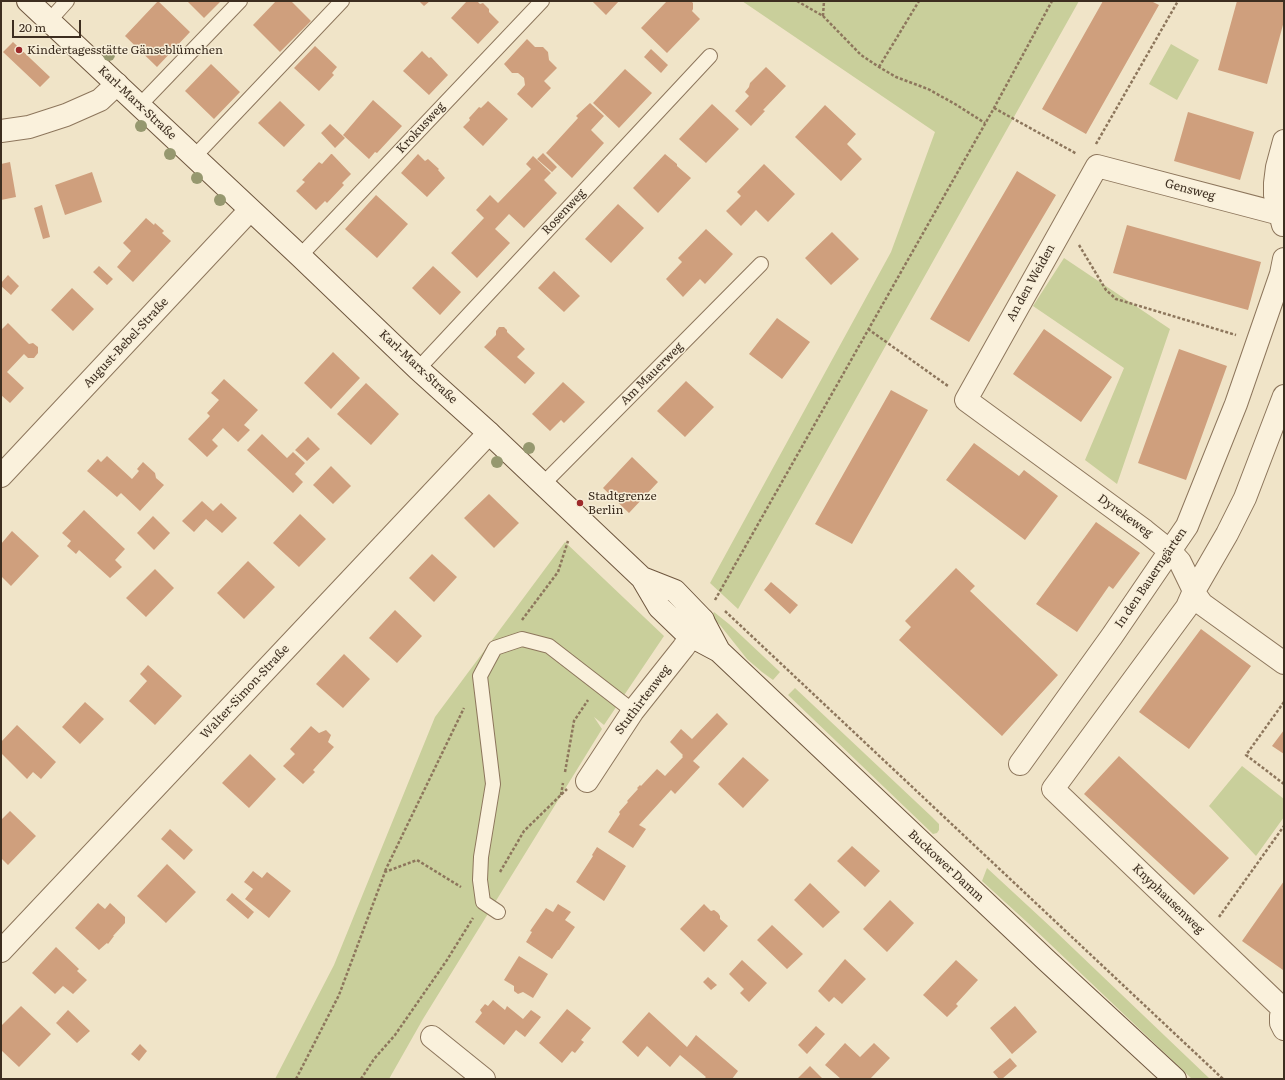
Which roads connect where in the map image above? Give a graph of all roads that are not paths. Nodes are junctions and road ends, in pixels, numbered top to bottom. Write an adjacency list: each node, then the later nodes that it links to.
1 (28, 1): 6 (street, Karl-Marx-Straße)
2 (67, 1): 6 (lane)
3 (240, 1): 9 (lane)
4 (342, 1): 12 (lane)
5 (542, 1): 16 (lane, Krokusweg)
6 (49, 21): 8 (street, Karl-Marx-Straße)
7 (710, 56): 19 (lane, Rosenweg)
8 (117, 84): 9 (street, Karl-Marx-Straße); 10 (street)
9 (139, 106): 12 (street, Karl-Marx-Straße)
10 (1, 131)
11 (1284, 141): 15 (street)
12 (194, 157): 14 (street, Karl-Marx-Straße)
13 (1097, 166): 15 (street, Gensweg); 21 (street, An den Weiden)
14 (250, 210): 16 (street, Karl-Marx-Straße); 23 (street, August-Bebel-Straße)
15 (1283, 219)
16 (300, 256): 19 (street, Karl-Marx-Straße)
17 (1284, 259): 25 (street, In den Bauerngärten)
18 (761, 264): 24 (lane, Am Mauerweg)
19 (418, 369): 22 (street, Karl-Marx-Straße)
20 (1284, 396): 27 (street)
21 (966, 400): 25 (street, Dyrekeweg)
22 (489, 433): 24 (street, Karl-Marx-Straße); 35 (street, Walter-Simon-Straße)
23 (1, 476)
24 (543, 484): 26 (street, Karl-Marx-Straße)
25 (1170, 551): 27 (street, Dyrekeweg); 32 (street, In den Bauerngärten)
26 (642, 578): 28 (street, Karl-Marx-Straße); 29 (street, Karl-Marx-Straße)
27 (1194, 591): 30 (street, Dyrekeweg); 36 (street, Knyphausenweg)
28 (694, 620): 29 (street, Buckower Damm); 31 (street, Stuthirtenweg); 40 (street, Buckower Damm)
29 (674, 621)
30 (1284, 663)
31 (633, 711): 33 (street, Stuthirtenweg); 34 (lane)
32 (1020, 764)
33 (587, 781)
34 (498, 912)
35 (1, 950)
36 (1284, 1008): 37 (street, Knyphausenweg)
37 (1284, 1029)
38 (432, 1036): 39 (street)
39 (484, 1079)
40 (1175, 1079)

